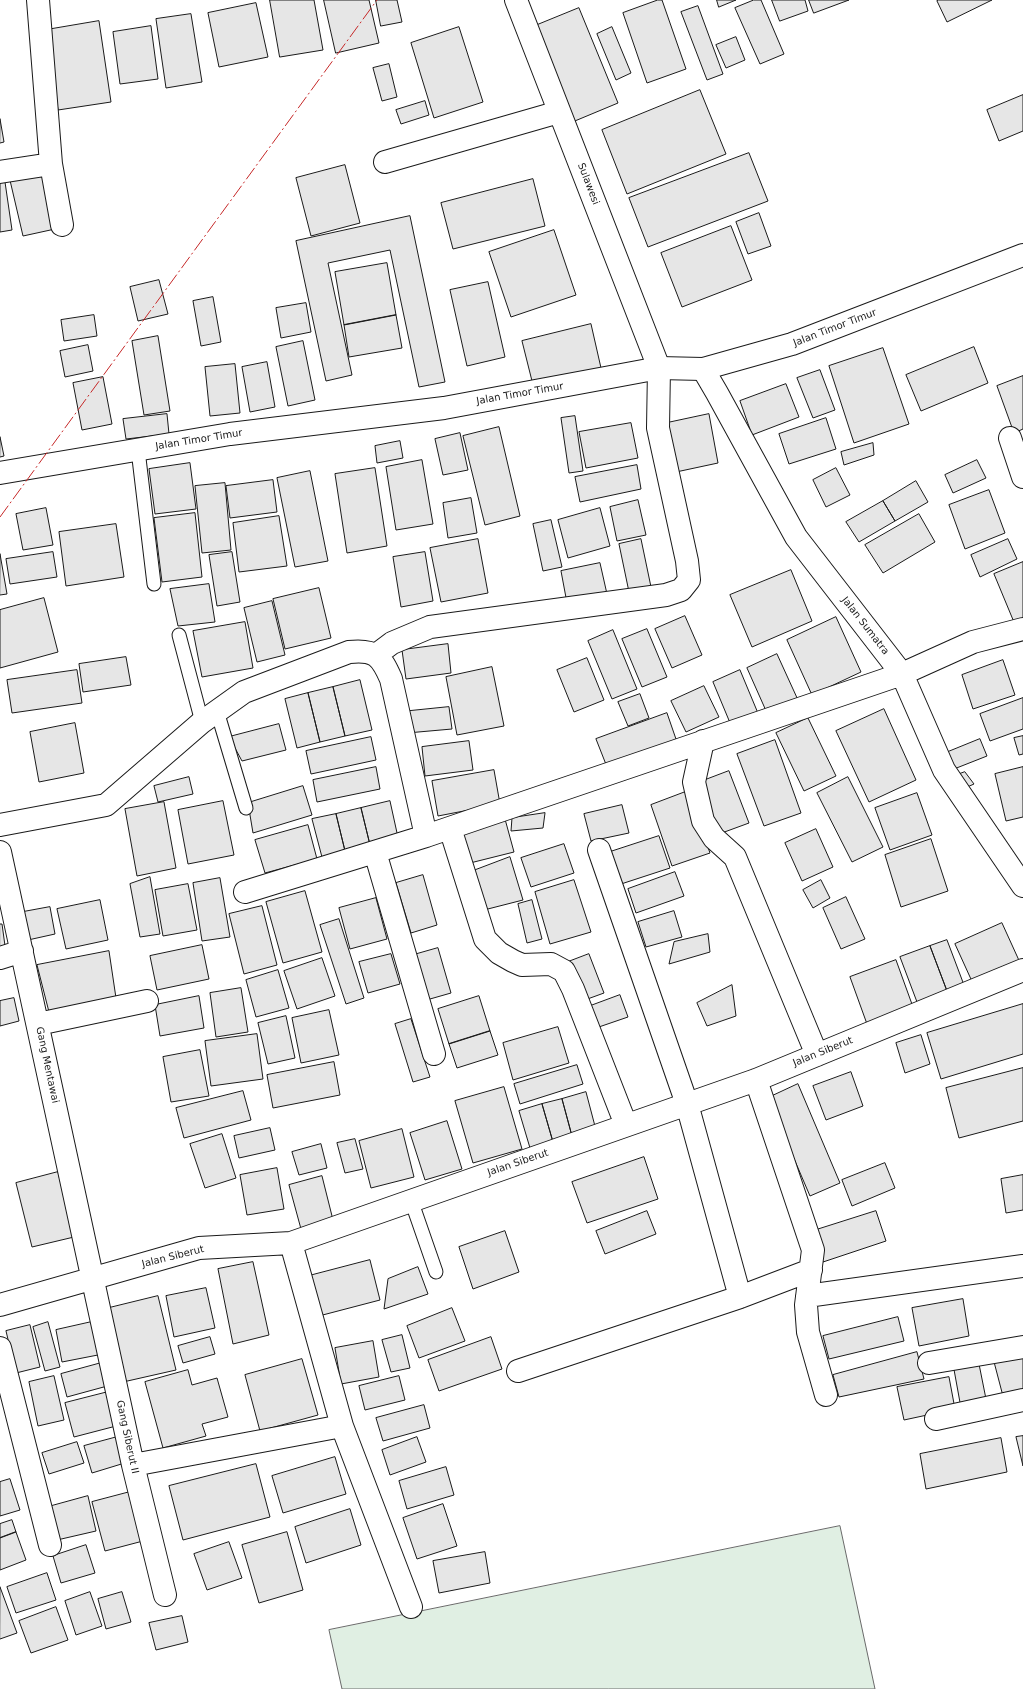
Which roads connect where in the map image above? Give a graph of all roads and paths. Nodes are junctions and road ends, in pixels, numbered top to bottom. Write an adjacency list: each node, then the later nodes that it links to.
1 (38, 0): 5 (street)
2 (516, 0): 3 (street, Sulawesi)
3 (559, 112): 4 (street); 9 (street, Sulawesi)
4 (385, 162)
5 (51, 164): 6 (street); 7 (street)
6 (0, 172)
7 (62, 225)
8 (1023, 255): 10 (street, Jalan Timor Timur)
9 (659, 368): 10 (street, Jalan Timor Timur); 12 (street, Jalan Timor Timur); 18 (street)
10 (703, 369): 19 (street, Jalan Sumatra)
11 (1010, 438): 14 (street)
12 (138, 450): 13 (street, Jalan Timor Timur); 15 (lane)
13 (0, 473)
14 (1023, 477)
15 (154, 584)
16 (1023, 629): 19 (street)
17 (179, 635): 20 (lane)
18 (376, 655): 20 (street); 25 (street)
19 (902, 674): 21 (street); 29 (street, Jalan Sumatra)
20 (210, 717): 22 (lane); 23 (street)
21 (703, 741): 24 (street); 37 (street)
22 (246, 808)
23 (0, 826)
24 (450, 828): 25 (street); 40 (street)
25 (426, 836): 28 (street)
26 (598, 850): 39 (street)
27 (0, 852): 31 (street, Gang Mentawai)
28 (375, 852): 30 (street); 36 (street)
29 (1023, 886)
30 (245, 892)
31 (22, 951): 32 (street); 35 (street, Gang Mentawai)
32 (0, 958)
33 (1023, 970): 37 (street, Jalan Siberut)
34 (147, 1001): 35 (street)
35 (38, 1024): 46 (street, Gang Mentawai)
36 (434, 1054)
37 (816, 1055): 38 (street, Jalan Siberut)
38 (756, 1080): 39 (street, Jalan Siberut); 44 (street)
39 (687, 1104): 40 (street, Jalan Siberut); 48 (street)
40 (626, 1125): 41 (street, Jalan Siberut)
41 (411, 1200): 42 (street, Jalan Siberut); 45 (lane)
42 (290, 1242): 46 (street, Jalan Siberut); 57 (street)
43 (1023, 1266): 47 (street)
44 (811, 1270): 47 (street); 48 (street)
45 (436, 1272)
46 (93, 1278): 49 (street, Jalan Siberut); 58 (street, Gang Siberut II)
47 (807, 1296): 54 (street)
48 (740, 1297): 53 (street)
49 (0, 1305)
50 (1023, 1347): 52 (street)
51 (0, 1348): 59 (street)
52 (928, 1363)
53 (518, 1371)
54 (826, 1395)
55 (1023, 1400): 56 (street)
56 (936, 1419)
57 (342, 1426): 58 (street); 61 (street)
58 (133, 1464): 60 (street, Gang Siberut II)
59 (50, 1545)
60 (164, 1595)
61 (411, 1607)

